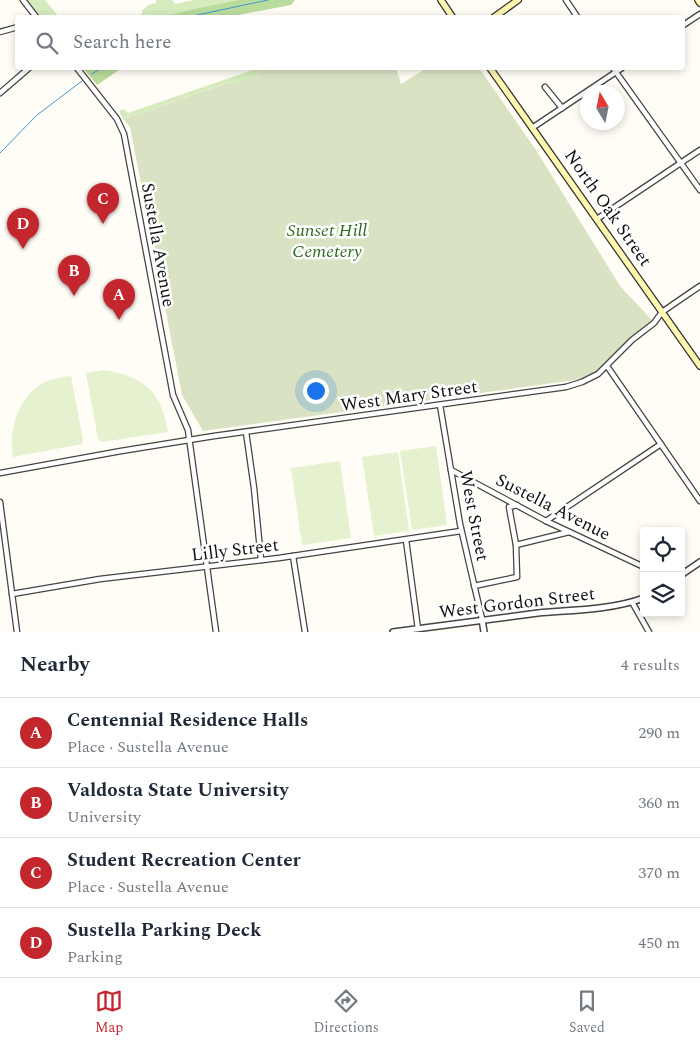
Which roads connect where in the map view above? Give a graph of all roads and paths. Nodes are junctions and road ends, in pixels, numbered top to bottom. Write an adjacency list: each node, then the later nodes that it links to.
1 (23, 0): 8 (street)
2 (441, 0): 9 (main road)
3 (518, 0): 10 (main road)
4 (566, 0): 11 (street)
5 (698, 0): 6 (main road)
6 (700, 3)
7 (700, 14): 12 (street)
8 (35, 15)
9 (451, 15)
10 (497, 15)
11 (576, 15)
12 (685, 24)
13 (15, 28): 14 (street)
14 (0, 32)
15 (26, 70): 20 (street)
16 (78, 70): 33 (street, Sustella Avenue)
17 (491, 70): 22 (main road, North Oak Street)
18 (614, 70): 21 (street); 24 (street)
19 (545, 87): 21 (street)
20 (0, 93)
21 (562, 108): 22 (street)
22 (532, 128): 26 (main road, North Oak Street)
23 (700, 150): 24 (street)
24 (681, 162): 25 (street); 26 (street)
25 (700, 190)
26 (597, 220): 28 (main road, North Oak Street)
27 (700, 286): 28 (street, West Mary Street)
28 (662, 312): 29 (street, West Mary Street); 30 (main road, North Oak Street)
29 (607, 366): 31 (street, West Mary Street); 34 (street)
30 (700, 366)
31 (440, 405): 32 (street, West Mary Street); 35 (street, West Street)
32 (246, 432): 33 (street, West Mary Street); 48 (street)
33 (189, 440): 36 (street, West Mary Street); 51 (street, Sustella Avenue)
34 (661, 444): 37 (street); 40 (street)
35 (451, 470): 39 (street, Sustella Avenue); 41 (street, West Street)
36 (0, 473)
37 (700, 501)
38 (0, 502): 45 (street)
39 (517, 506): 40 (street, Sustella Avenue); 44 (street)
40 (546, 521): 42 (street, Sustella Avenue)
41 (461, 531): 43 (street, Lilly Street); 53 (street, West Street)
42 (569, 532): 44 (street); 50 (street, Sustella Avenue)
43 (406, 540): 47 (street, Lilly Street); 58 (street)
44 (516, 546): 53 (street)
45 (7, 555): 46 (street); 54 (street)
46 (0, 556)
47 (293, 556): 48 (street, Lilly Street); 61 (street)
48 (261, 560): 51 (street, Lilly Street)
49 (700, 562): 52 (street)
50 (640, 565)
51 (207, 567): 54 (street, Lilly Street); 60 (street, Sustella Avenue)
52 (685, 573)
53 (474, 586): 57 (street, West Street)
54 (12, 594): 59 (street)
55 (640, 599): 56 (street, West Gordon Street)
56 (632, 602): 57 (street, West Gordon Street); 64 (street)
57 (482, 619): 58 (street, West Gordon Street); 63 (street, West Street)
58 (418, 629): 62 (street, West Gordon Street)
59 (17, 632)
60 (216, 632)
61 (305, 632)
62 (393, 632)
63 (484, 632)
64 (649, 632)

